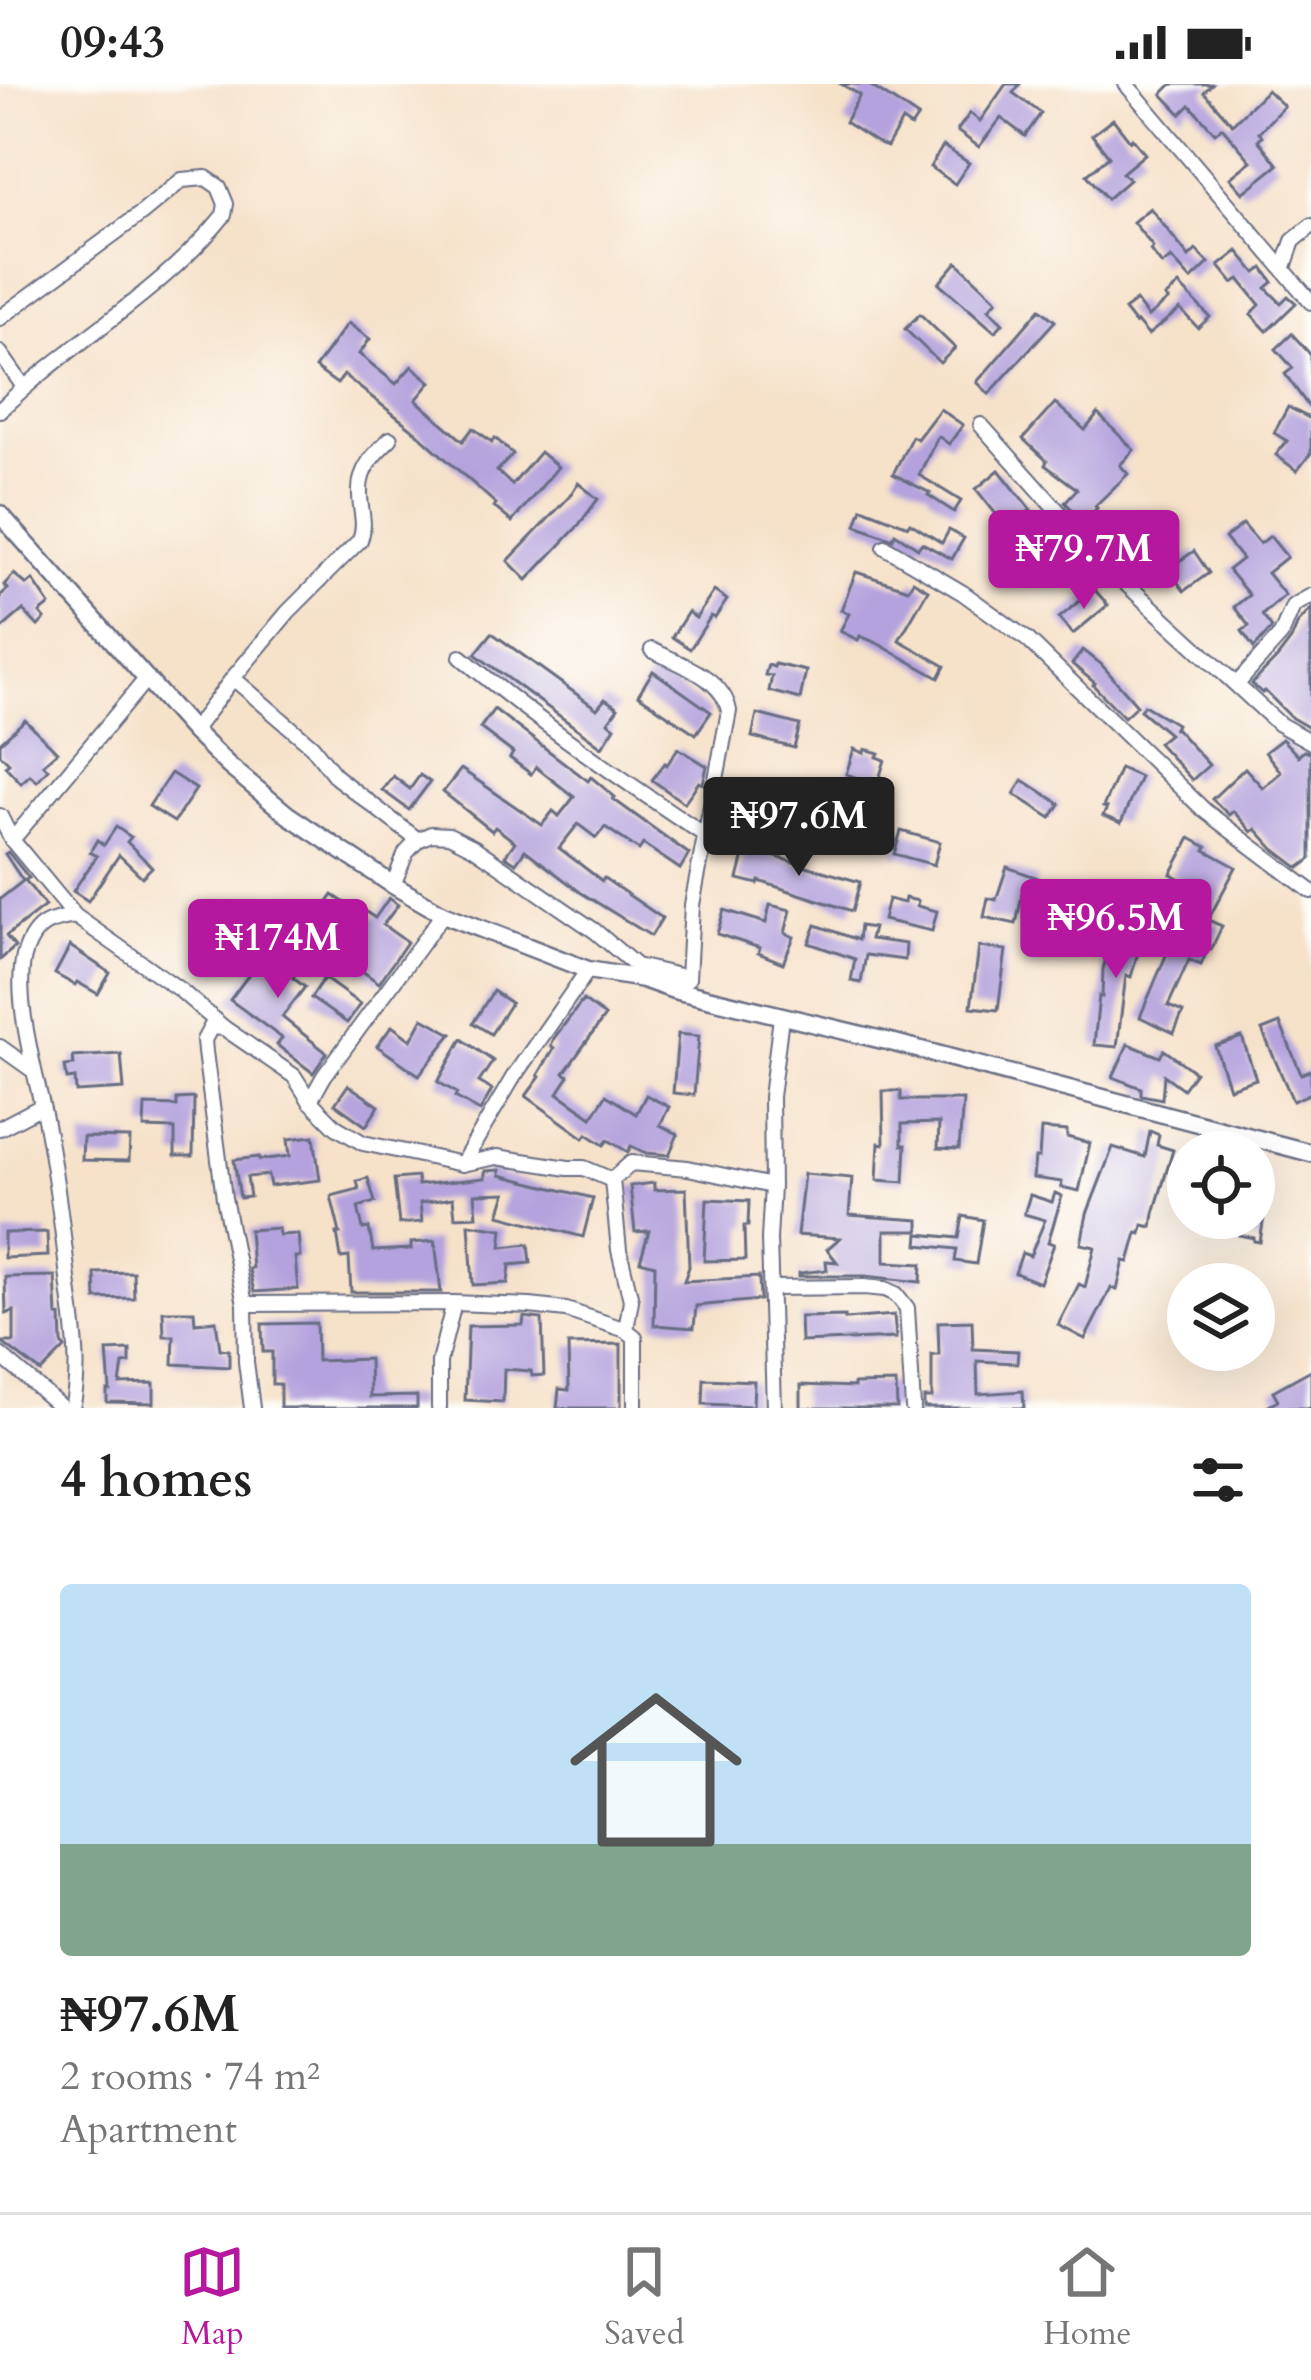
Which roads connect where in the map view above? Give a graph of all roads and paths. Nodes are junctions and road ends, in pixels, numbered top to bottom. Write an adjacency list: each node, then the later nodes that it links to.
1 (1126, 84): 3 (street)
2 (1311, 226): 3 (street)
3 (1284, 267): 4 (street)
4 (1311, 302)
5 (0, 318): 7 (street)
6 (0, 352): 7 (street)
7 (24, 387): 8 (street)
8 (0, 410)
9 (981, 425): 18 (street)
10 (390, 439): 17 (street)
11 (0, 514): 16 (street)
12 (886, 547): 26 (street)
13 (1311, 596): 18 (street)
14 (652, 650): 22 (street)
15 (461, 657): 22 (street)
16 (147, 678): 19 (street); 23 (street)
17 (232, 678): 19 (street); 24 (street)
18 (1237, 684): 20 (street)
19 (193, 731): 25 (street)
20 (1311, 742)
21 (0, 816): 23 (street)
22 (705, 835): 30 (street)
23 (12, 840): 28 (street)
24 (418, 840): 25 (street); 30 (street)
25 (393, 885): 27 (street)
26 (1311, 891)
27 (442, 914): 29 (street); 35 (street)
28 (75, 916): 32 (street); 34 (street)
29 (588, 970): 30 (street); 39 (street)
30 (681, 984): 31 (street)
31 (781, 1017): 38 (street); 41 (street)
32 (224, 1028): 35 (street); 44 (street)
33 (0, 1047): 34 (street)
34 (32, 1069): 36 (street)
35 (310, 1101): 39 (street)
36 (42, 1106): 37 (street); 48 (street)
37 (0, 1128)
38 (1311, 1153)
39 (462, 1164): 40 (street)
40 (612, 1180): 41 (street); 45 (street)
41 (772, 1186): 42 (street)
42 (771, 1288): 52 (street); 53 (street)
43 (454, 1303): 44 (street); 45 (street); 50 (street)
44 (245, 1304): 49 (street)
45 (626, 1330): 51 (street)
46 (0, 1355): 47 (street)
47 (62, 1408)
48 (72, 1408)
49 (252, 1408)
50 (439, 1408)
51 (635, 1408)
52 (774, 1408)
53 (913, 1408)

